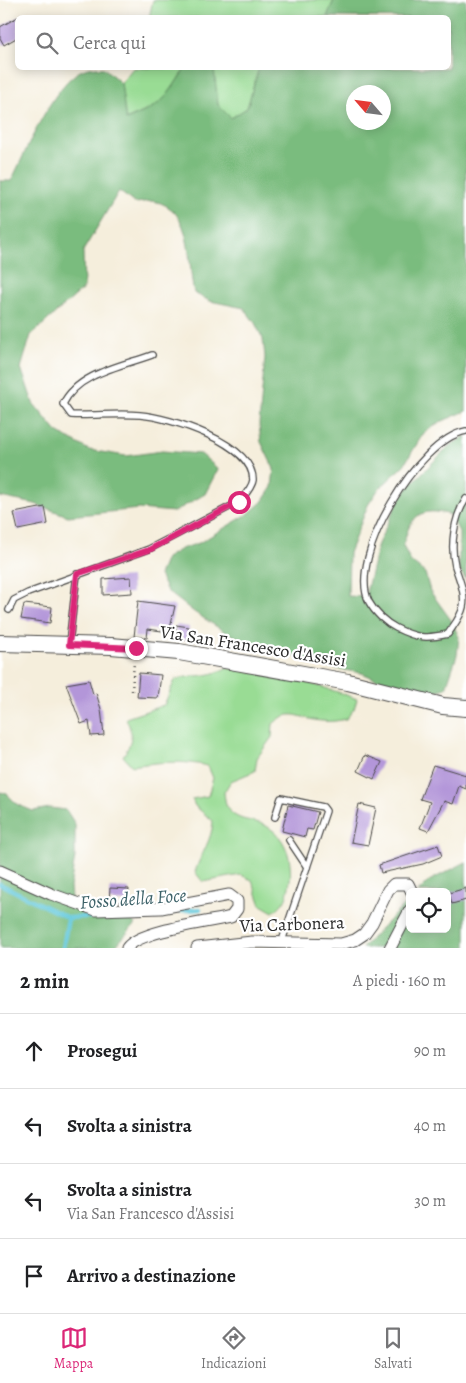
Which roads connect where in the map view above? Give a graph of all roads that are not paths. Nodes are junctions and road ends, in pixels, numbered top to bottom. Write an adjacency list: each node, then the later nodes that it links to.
1 (152, 355): 4 (lane)
2 (466, 431): 3 (lane)
3 (466, 499)
4 (77, 574): 5 (lane); 7 (lane)
5 (9, 610)
6 (0, 643): 7 (main road, Via San Francesco d'Assisi)
7 (69, 645): 8 (main road, Via San Francesco d'Assisi)
8 (466, 708)
9 (275, 817): 11 (lane)
10 (288, 840): 11 (lane)
11 (307, 868): 15 (lane)
12 (0, 871): 16 (street, Via Carbonera)
13 (410, 888): 15 (street, Via Carbonera)
14 (406, 918): 18 (street)
15 (282, 941): 17 (street, Via Carbonera)
16 (127, 948)
17 (197, 948)
18 (390, 948)

